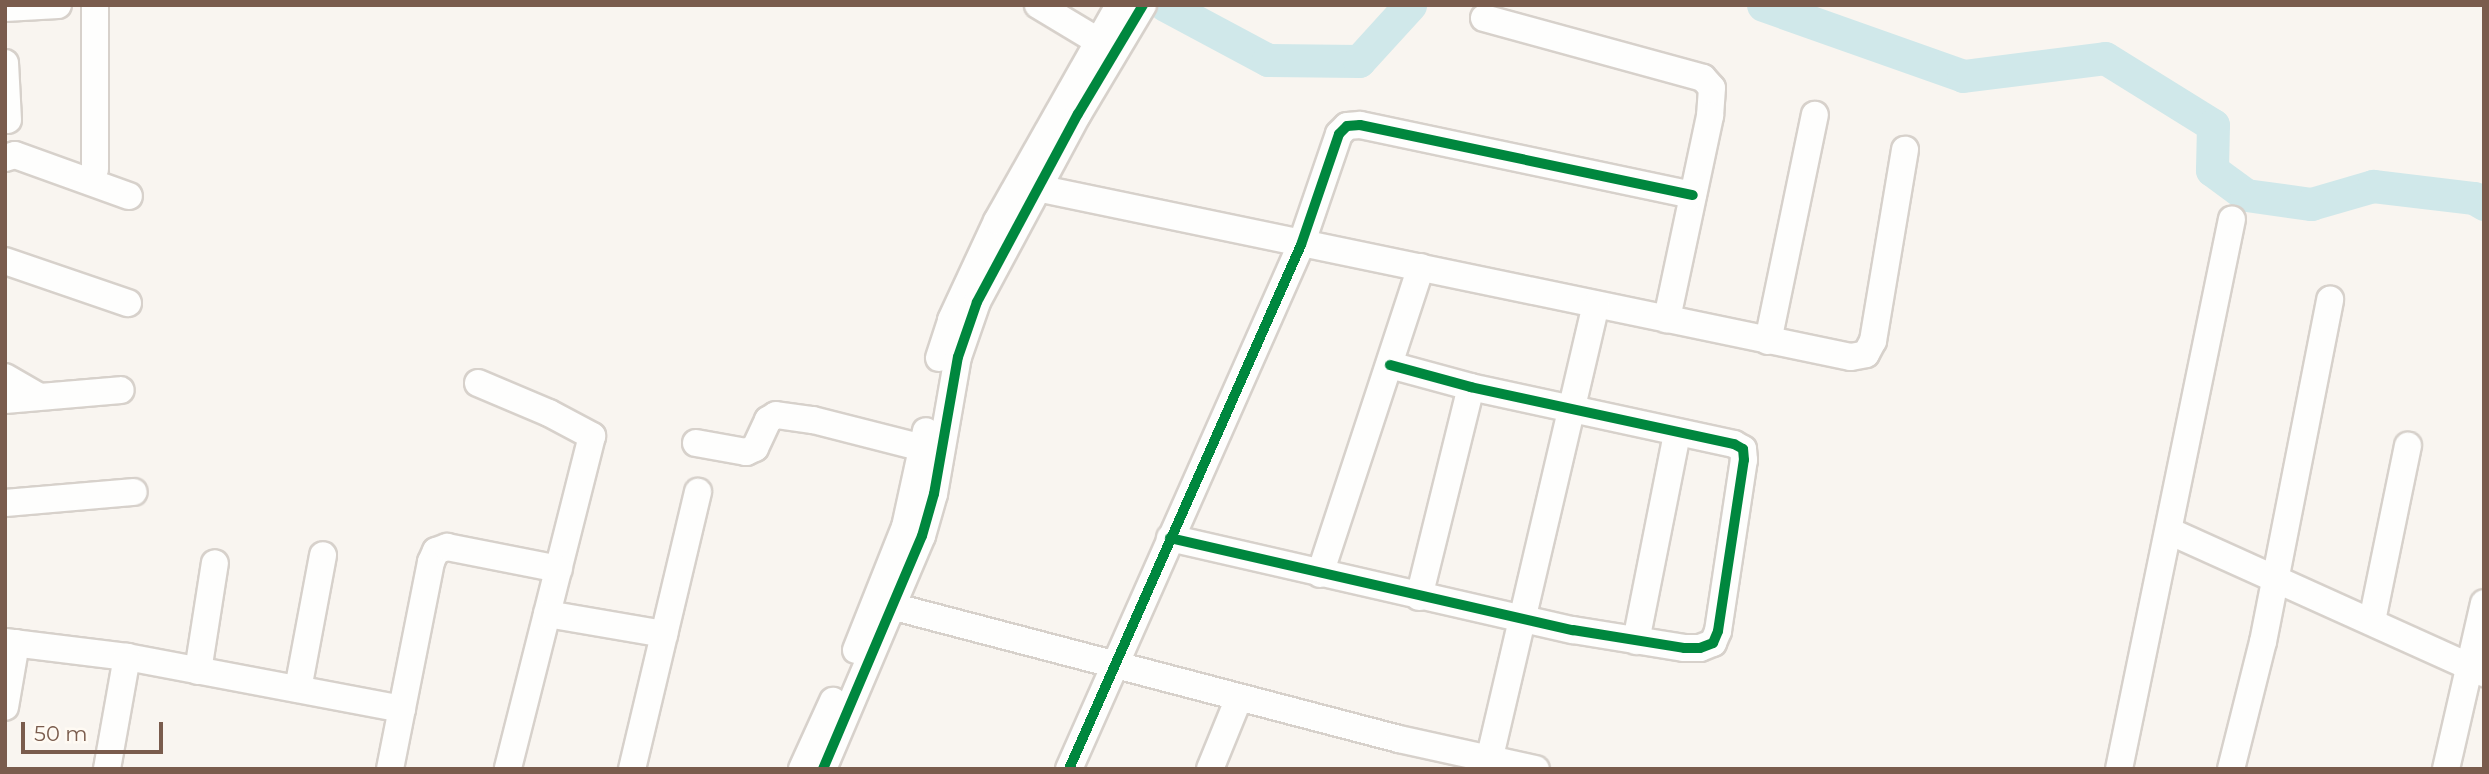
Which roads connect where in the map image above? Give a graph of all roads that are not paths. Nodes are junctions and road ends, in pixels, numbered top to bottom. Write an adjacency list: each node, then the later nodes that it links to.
1 (58, 5): 5 (street)
2 (95, 5): 13 (street)
3 (1038, 5): 7 (street)
4 (1143, 5): 7 (street)
5 (5, 8)
6 (1484, 18): 15 (street)
7 (1113, 26): 14 (street); 37 (street)
8 (5, 63): 10 (street)
9 (1815, 115): 25 (street)
10 (8, 120)
11 (1905, 150): 25 (street)
12 (5, 158): 16 (street)
13 (95, 169)
14 (1037, 188): 18 (street); 50 (street)
15 (1693, 195): 18 (street); 24 (street)
16 (129, 196)
17 (2232, 219): 41 (street)
18 (1301, 245): 20 (street); 42 (street)
19 (5, 261): 22 (street)
20 (1422, 267): 23 (street); 26 (street)
21 (2330, 299): 47 (street)
22 (128, 303)
23 (1596, 305): 24 (street); 33 (street)
24 (1667, 319): 25 (street)
25 (1768, 341)
26 (1390, 365): 29 (street); 46 (street)
27 (5, 377): 31 (street)
28 (478, 383): 45 (street)
29 (1471, 387): 33 (street); 48 (street)
30 (121, 390): 31 (street)
31 (38, 396): 32 (street)
32 (5, 400)
33 (1572, 410): 34 (street); 52 (street)
34 (1677, 433): 55 (street); 55 (street)
35 (696, 443): 37 (street)
36 (2407, 446): 53 (street)
37 (923, 448): 70 (street)
38 (134, 492): 40 (street)
39 (698, 492): 54 (street)
40 (5, 503)
41 (2169, 531): 47 (street); 75 (street)
42 (1170, 538): 46 (street); 58 (street)
43 (323, 555): 61 (street)
44 (215, 563): 60 (street)
45 (559, 569): 51 (street); 64 (street)
46 (1320, 574): 48 (street)
47 (2274, 578): 53 (street); 76 (street)
48 (1419, 597): 52 (street)
49 (2484, 603): 59 (street)
50 (895, 607): 58 (street); 71 (street)
51 (547, 614): 54 (street); 68 (street)
52 (1522, 620): 55 (street); 65 (street)
53 (2372, 621): 59 (street)
54 (664, 634): 69 (street)
55 (1636, 641)
56 (10, 642): 57 (street); 63 (street)
57 (127, 657): 60 (street); 66 (street)
58 (1115, 664): 62 (street); 72 (street)
59 (2477, 670): 77 (street)
60 (198, 671): 61 (street)
61 (298, 689): 64 (street)
62 (1239, 698): 65 (street); 73 (street)
63 (5, 708)
64 (402, 709): 67 (street)
65 (1489, 764): 74 (street)
66 (116, 767)
67 (390, 769)
68 (508, 769)
69 (632, 769)
70 (802, 769)
71 (823, 769)
72 (1069, 769)
73 (1210, 769)
74 (1536, 769)
75 (2119, 769)
76 (2231, 769)
77 (2445, 769)

